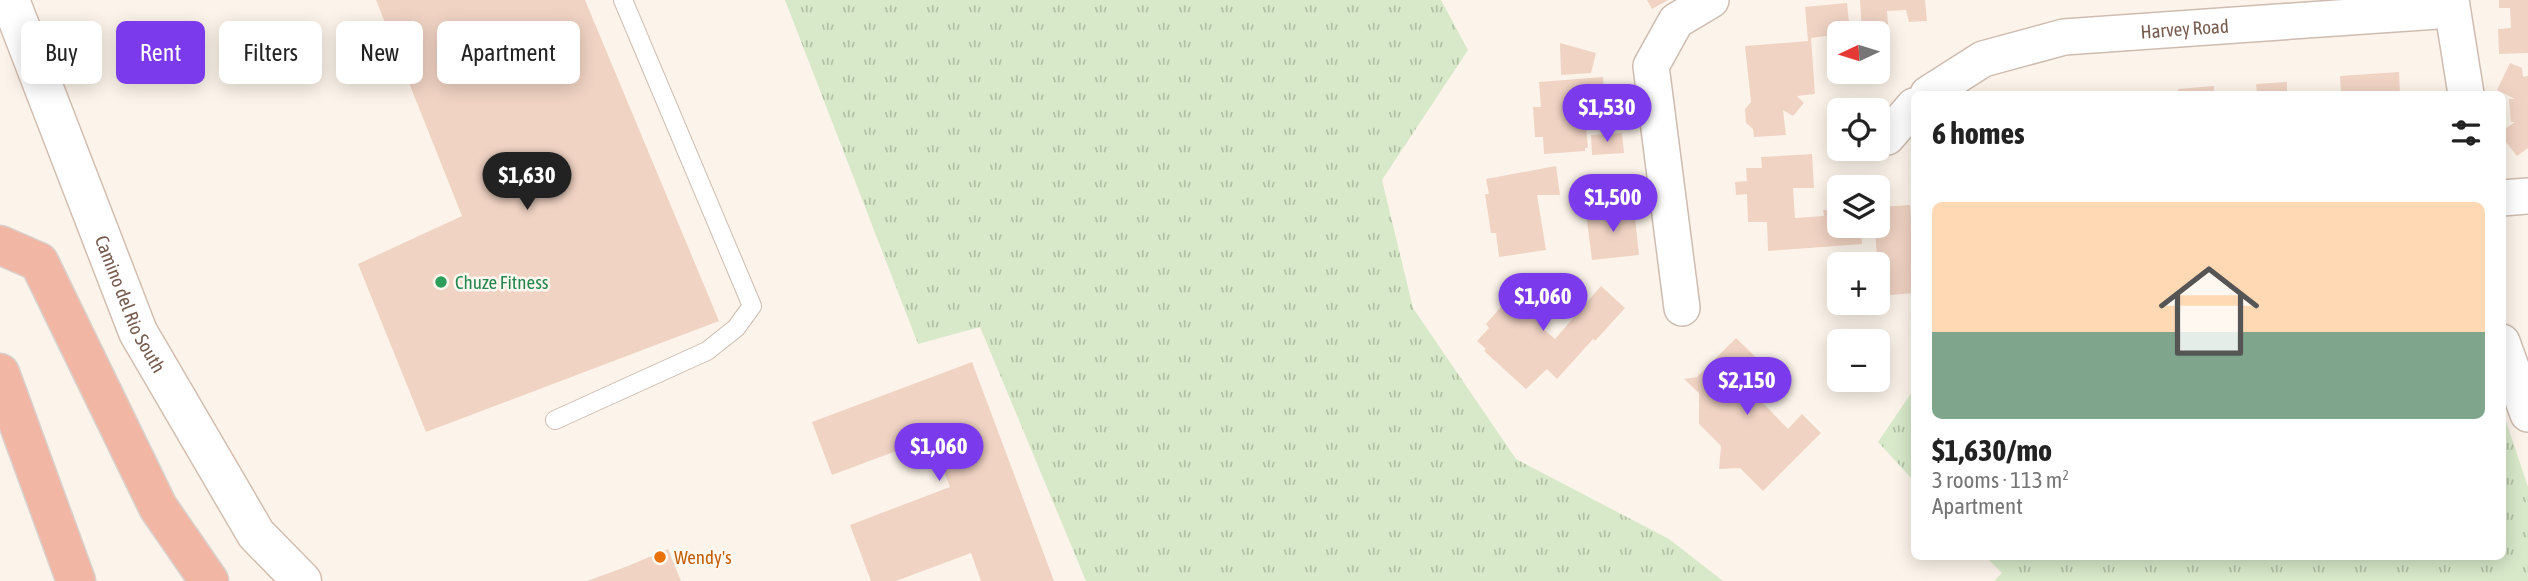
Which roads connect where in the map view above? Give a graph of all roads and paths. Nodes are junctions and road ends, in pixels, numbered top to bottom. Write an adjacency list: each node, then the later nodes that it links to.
1 (10, 0): 19 (street, Camino del Rio South)
2 (623, 0): 16 (lane)
3 (1711, 0): 12 (street)
4 (2451, 5): 5 (street, Harvey Road); 6 (street)
5 (1933, 91)
6 (2465, 91)
7 (1911, 109): 8 (street)
8 (1890, 134)
9 (2528, 196): 10 (street)
10 (2506, 198)
11 (0, 245): 18 (highway)
12 (1682, 308)
13 (2506, 353): 15 (street)
14 (0, 373): 17 (highway)
15 (2528, 414)
16 (555, 420)
17 (76, 581)
18 (209, 581)
19 (302, 581)

